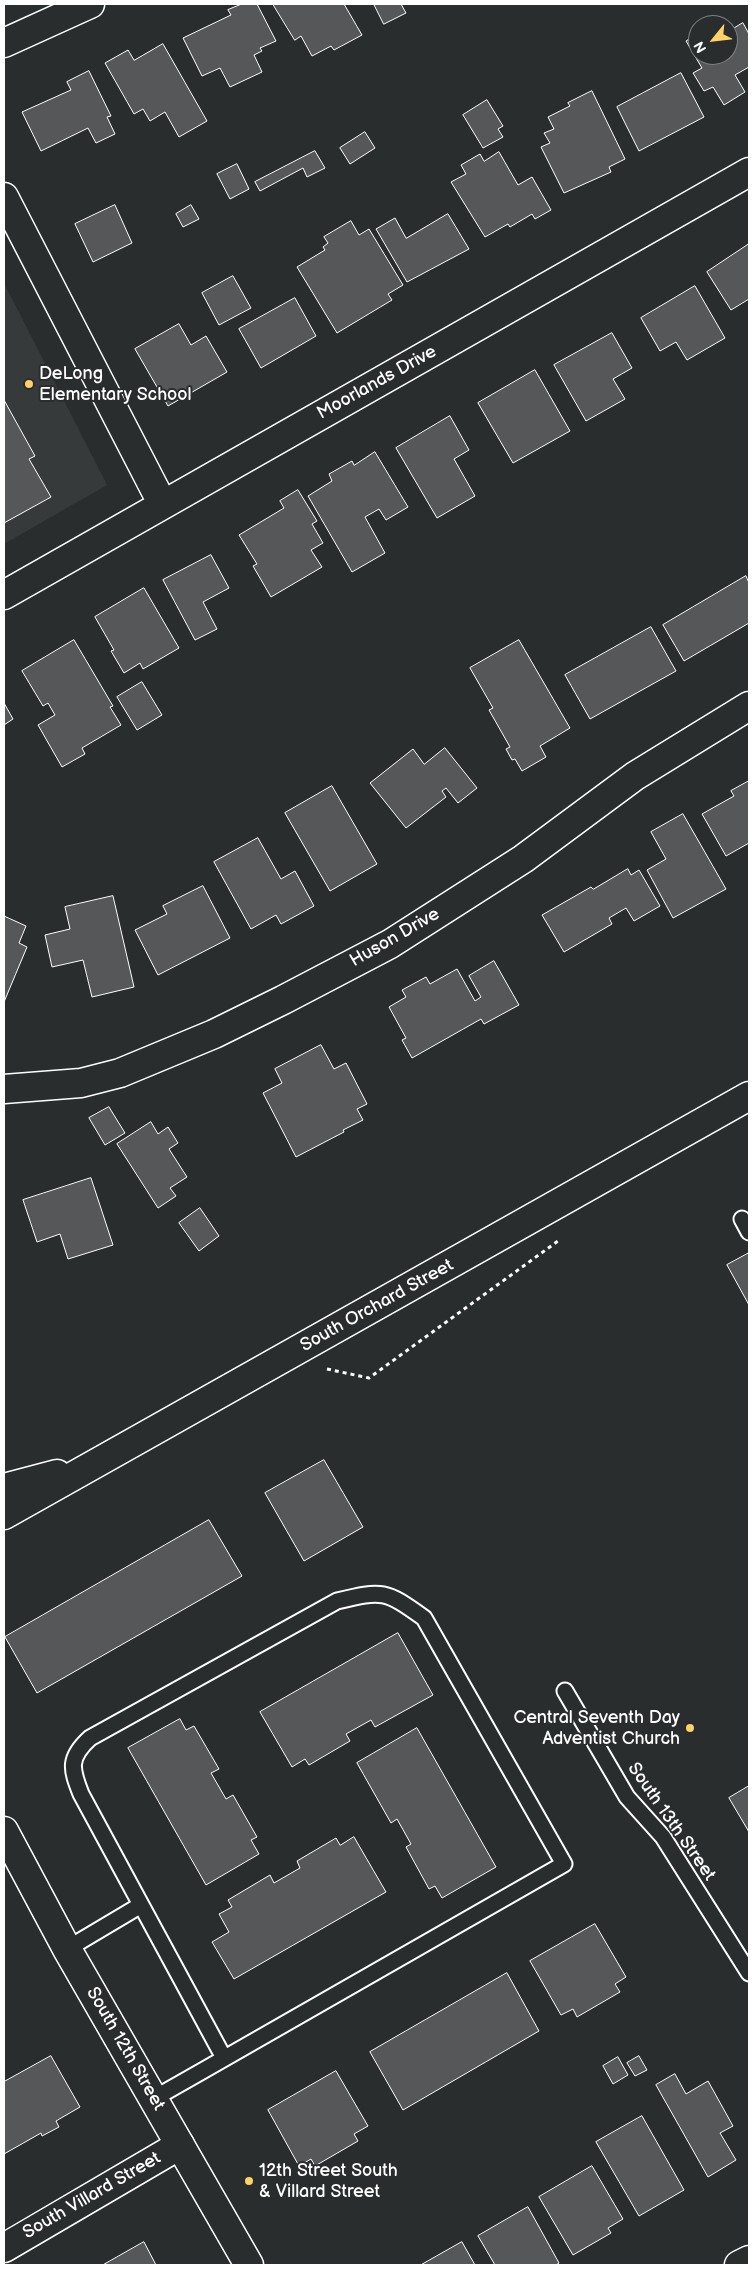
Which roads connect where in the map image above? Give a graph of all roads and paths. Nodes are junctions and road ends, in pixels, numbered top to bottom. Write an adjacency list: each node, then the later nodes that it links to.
1 (90, 4): 2 (street)
2 (4, 43)
3 (749, 172): 5 (street, Moorlands Drive)
4 (4, 198): 5 (street)
5 (162, 503): 6 (street, Moorlands Drive)
6 (4, 595)
7 (749, 706): 8 (street, Huson Drive)
8 (4, 1089)
9 (749, 1096): 12 (street, South Orchard Street)
10 (566, 1235): 11 (path)
11 (369, 1378)
12 (93, 1465): 13 (street); 14 (street, South Orchard Street)
13 (4, 1488)
14 (4, 1515)
15 (564, 1691): 19 (lane, South 13th Street)
16 (4, 1832): 18 (street, South 12th Street)
17 (142, 1905): 18 (lane); 20 (lane); 20 (lane)
18 (67, 1948): 21 (street, South 12th Street)
19 (749, 1973)
20 (224, 2058): 21 (lane)
21 (153, 2099): 22 (street, South 12th Street)
22 (180, 2145): 23 (street, South Villard Street); 25 (street, South 12th Street)
23 (4, 2247)
24 (749, 2260): 26 (street)
25 (249, 2265)
26 (739, 2265)

